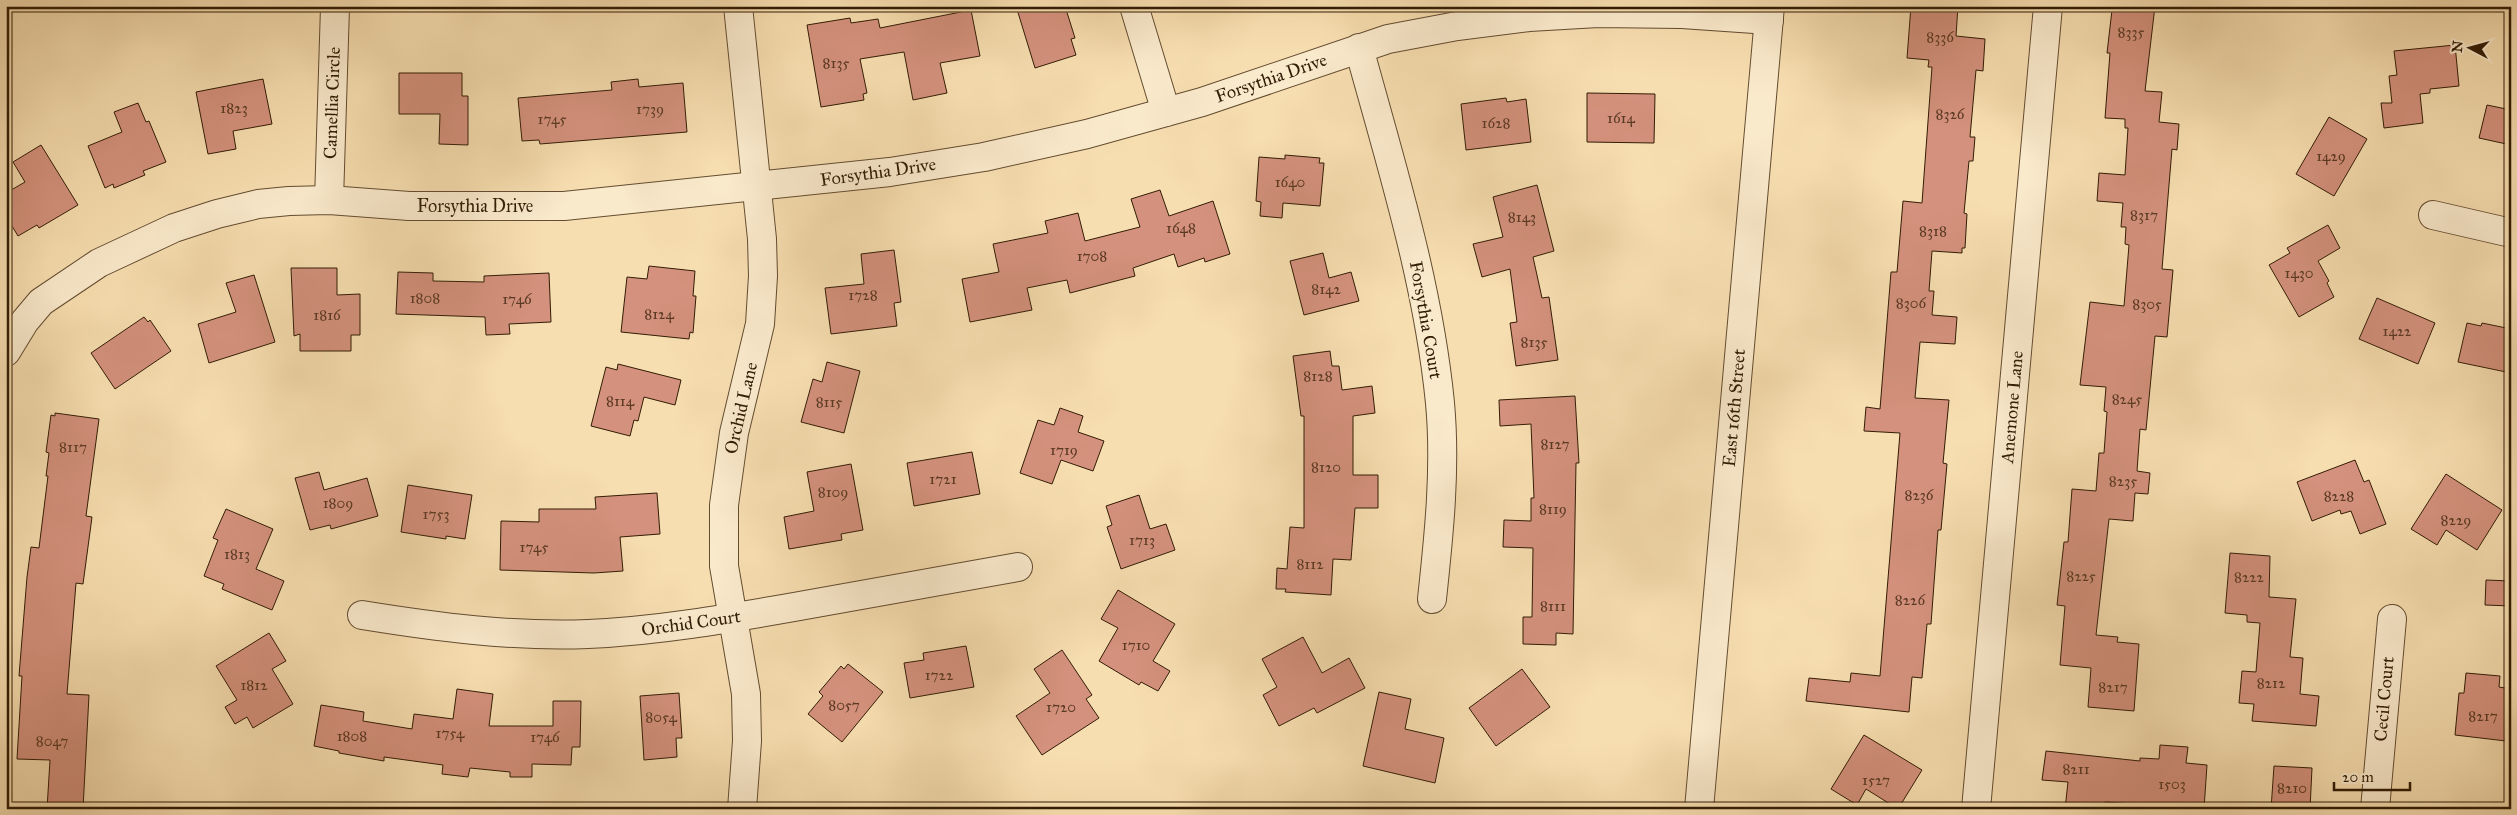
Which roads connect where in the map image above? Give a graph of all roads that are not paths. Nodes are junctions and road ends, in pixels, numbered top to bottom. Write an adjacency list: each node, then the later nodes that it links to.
1 (335, 6): 10 (street, Camellia Circle)
2 (738, 6): 9 (street, Orchid Lane)
3 (1134, 6): 8 (street)
4 (2048, 6): 21 (street, Anemone Lane)
5 (1528, 12): 6 (street, Forsythia Drive); 7 (street, Forsythia Drive)
6 (1769, 13): 20 (street, East 16th Street)
7 (1358, 48): 8 (street, Forsythia Drive); 15 (street, Forsythia Court)
8 (1166, 112): 9 (street, Forsythia Drive)
9 (756, 187): 10 (street, Forsythia Drive); 17 (street, Orchid Lane)
10 (330, 200): 13 (street, Forsythia Drive)
11 (2433, 215): 12 (street)
12 (2511, 233)
13 (10, 347)
14 (1018, 567): 17 (street, Orchid Court)
15 (1432, 599)
16 (362, 615): 17 (street, Orchid Court)
17 (732, 618): 19 (street, Orchid Lane)
18 (2392, 619): 22 (street, Cecil Court)
19 (742, 809)
20 (1699, 809)
21 (1976, 809)
22 (2375, 809)

